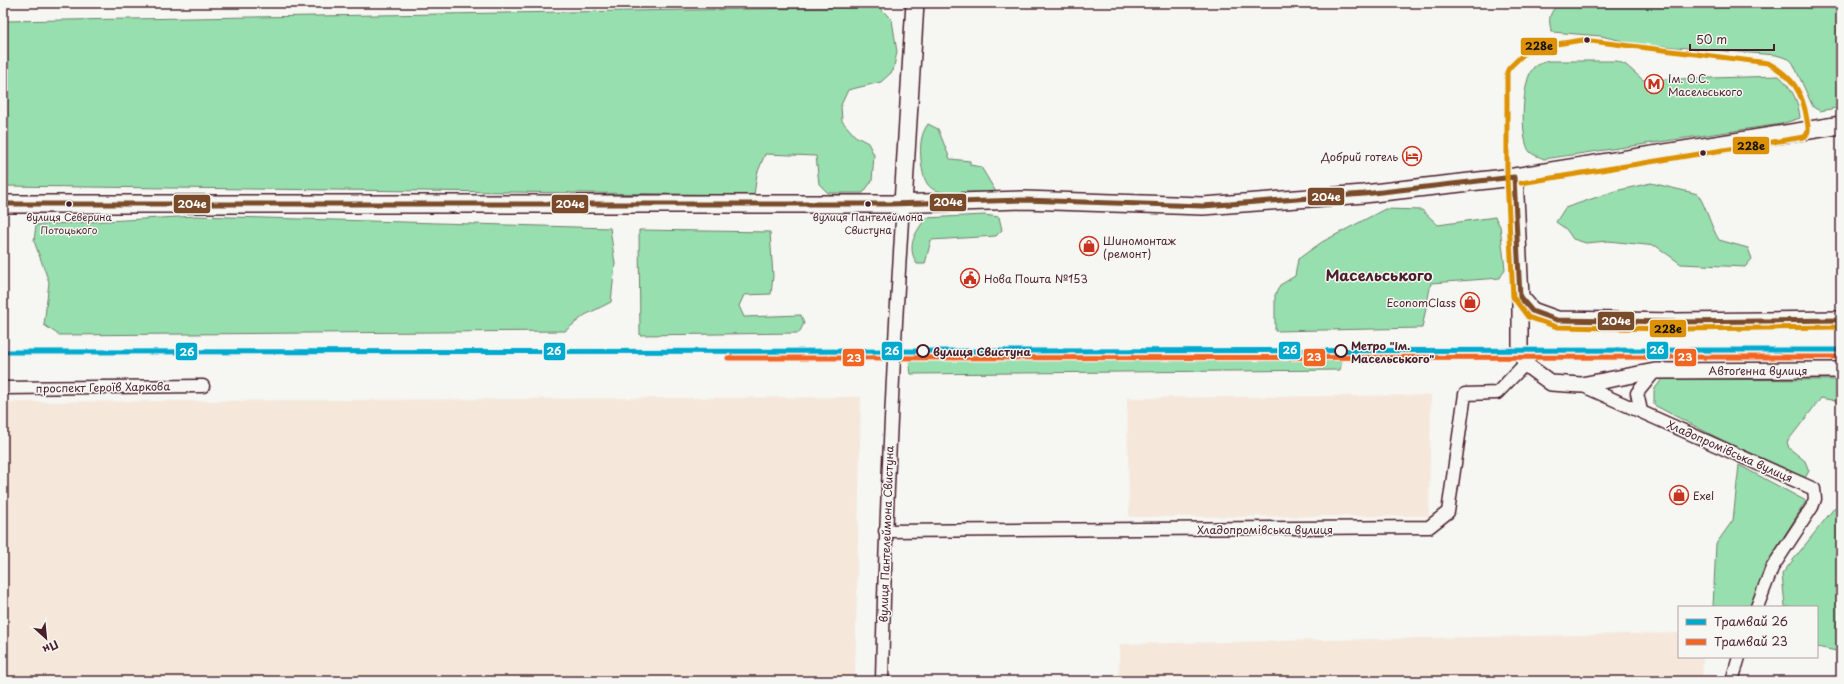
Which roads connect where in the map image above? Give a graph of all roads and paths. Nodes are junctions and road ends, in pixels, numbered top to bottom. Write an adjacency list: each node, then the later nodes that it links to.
1 (915, 3): 5 (main road, вулиця Пантелеймона Свистуна)
2 (1841, 125): 3 (main road)
3 (1514, 177): 5 (main road); 6 (main road)
4 (3, 204): 5 (main road)
5 (903, 204): 15 (street, вулиця Пантелеймона Свистуна)
6 (1520, 296): 7 (main road); 8 (street)
7 (1841, 320)
8 (1525, 364): 11 (street, Хладопромівська вулиця); 15 (street, Хладопромівська вулиця)
9 (1841, 370): 10 (street, Автоґенна вулиця)
10 (1655, 371): 11 (street, Автоґенна вулиця); 14 (street)
11 (1580, 385): 14 (street, Хладопромівська вулиця)
12 (203, 386): 13 (street, проспект Героїв Харкова)
13 (3, 388)
14 (1640, 411): 16 (street, Хладопромівська вулиця)
15 (885, 531): 18 (street, вулиця Пантелеймона Свистуна)
16 (1757, 606)
17 (1739, 658): 19 (street)
18 (882, 681)
19 (1732, 681)

